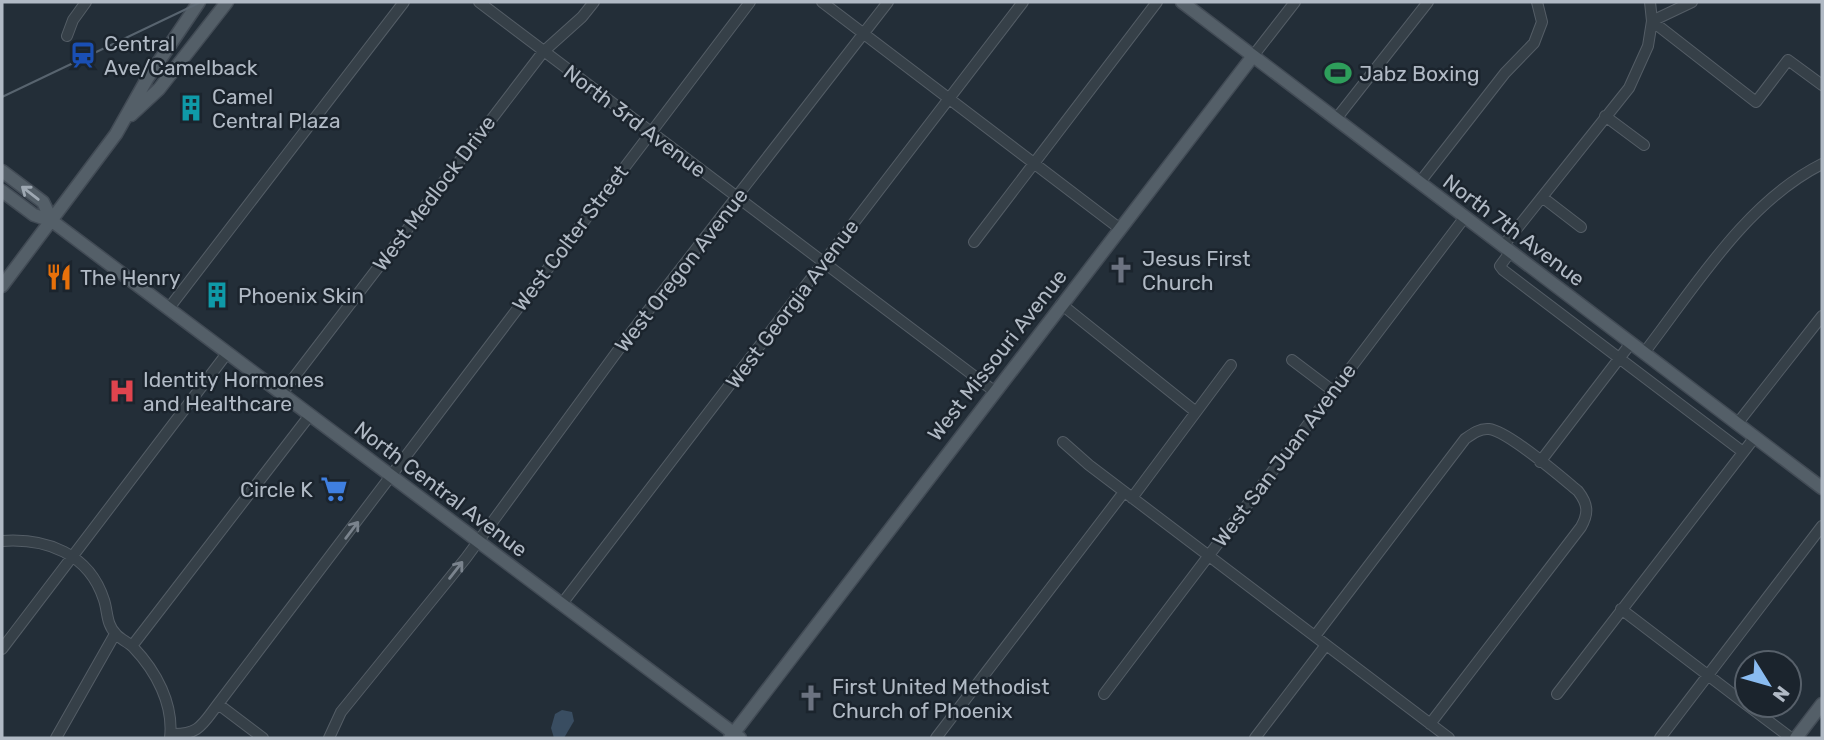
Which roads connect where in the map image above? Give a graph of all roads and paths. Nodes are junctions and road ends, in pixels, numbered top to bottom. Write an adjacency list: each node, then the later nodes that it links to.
1 (86, 2): 20 (street)
2 (199, 2): 21 (main road)
3 (227, 2): 24 (main road)
4 (404, 2): 48 (street)
5 (479, 2): 22 (street, North 3rd Avenue)
6 (594, 2): 22 (street, West Medlock Drive)
7 (750, 2): 30 (street, West Colter Street)
8 (822, 2): 19 (street)
9 (888, 2): 19 (street, West Oregon Avenue)
10 (1023, 2): 26 (street, West Georgia Avenue)
11 (1157, 2): 32 (street)
12 (1182, 2): 23 (main road, North 7th Avenue)
13 (1295, 2): 23 (street, West Missouri Avenue)
14 (1428, 2): 28 (street)
15 (1650, 2): 18 (street)
16 (1692, 2): 18 (street)
17 (1539, 7): 35 (street)
18 (1653, 21): 25 (street); 27 (street)
19 (864, 33): 26 (street); 38 (street, West Oregon Avenue)
20 (67, 36)
21 (167, 47): 24 (main road); 29 (main road)
22 (543, 52): 30 (street, North 3rd Avenue); 58 (street, West Medlock Drive)
23 (1253, 56): 28 (main road, North 7th Avenue); 42 (main road, West Missouri Avenue)
24 (166, 80): 29 (main road)
25 (1822, 85)
26 (950, 98): 32 (street); 45 (street, West Georgia Avenue)
27 (1605, 116): 31 (street); 37 (street)
28 (1336, 119): 35 (main road, North 7th Avenue)
29 (123, 123): 40 (main road)
30 (650, 132): 38 (street, North 3rd Avenue); 66 (street, West Colter Street)
31 (1644, 145)
32 (1034, 163): 42 (street); 43 (street)
33 (1822, 163): 52 (street)
34 (2, 171): 40 (main road, North Central Avenue, one-way to 34)
35 (1420, 182): 39 (main road, North 7th Avenue)
36 (2, 191): 40 (main road, North Central Avenue)
37 (1542, 197): 41 (street); 44 (street)
38 (737, 198): 45 (street, North 3rd Avenue); 71 (street, West Oregon Avenue)
39 (1465, 217): 44 (main road, North 7th Avenue); 57 (street, West San Juan Avenue)
40 (52, 221): 46 (main road); 48 (main road, North Central Avenue)
41 (1581, 227)
42 (1119, 228): 47 (main road, West Missouri Avenue)
43 (974, 242)
44 (1507, 249): 50 (main road, North 7th Avenue); 53 (street)
45 (823, 263): 56 (street, North 3rd Avenue); 74 (street, West Georgia Avenue)
46 (2, 286)
47 (1061, 304): 56 (main road, West Missouri Avenue); 59 (street)
48 (169, 308): 51 (main road, North Central Avenue)
49 (1822, 316): 61 (street)
50 (1631, 343): 52 (main road, North 7th Avenue); 53 (street)
51 (228, 352): 58 (main road, North Central Avenue); 72 (street)
52 (1644, 353): 61 (main road, North 7th Avenue)
53 (1620, 357): 64 (street); 65 (street)
54 (1292, 360): 57 (street)
55 (1231, 365): 59 (street)
56 (994, 391): 90 (main road, West Missouri Avenue)
57 (1333, 391): 73 (street, West San Juan Avenue)
58 (282, 393): 60 (main road, North Central Avenue)
59 (1196, 412): 68 (street)
60 (310, 415): 66 (main road, North Central Avenue); 79 (street)
61 (1737, 424): 62 (main road, North 7th Avenue)
62 (1755, 437): 64 (street); 67 (main road, North 7th Avenue)
63 (1063, 442): 68 (street)
64 (1743, 452): 75 (street)
65 (1540, 462): 77 (street); 88 (street)
66 (392, 477): 71 (main road, North Central Avenue); 85 (street, West Colter Street, one-way to 66)
67 (1822, 488)
68 (1128, 495): 73 (street); 94 (street)
69 (1822, 526): 81 (street)
70 (2, 541): 72 (street)
71 (477, 541): 74 (main road, North Central Avenue); 93 (street, West Oregon Avenue, one-way to 71)
72 (74, 556): 76 (street); 80 (street)
73 (1208, 556): 77 (street); 82 (street, West San Juan Avenue)
74 (561, 605): 90 (main road, North Central Avenue)
75 (1621, 609): 81 (street); 83 (street)
76 (115, 634): 79 (street); 91 (street)
77 (1315, 636): 78 (street)
78 (1326, 645): 88 (street); 95 (street)
79 (132, 646): 89 (street)
80 (2, 649)
81 (1708, 675): 84 (street); 97 (street)
82 (1104, 694)
83 (1558, 694)
84 (1733, 694)
85 (218, 704): 89 (street, West Colter Street); 92 (street)
86 (1822, 704): 98 (main road)
87 (1768, 719): 98 (street)
88 (1430, 724): 96 (street)
89 (170, 736)
90 (734, 737)
91 (56, 738)
92 (263, 738)
93 (329, 738)
94 (936, 738)
95 (1255, 738)
96 (1448, 738)
97 (1660, 738)
98 (1796, 738)

